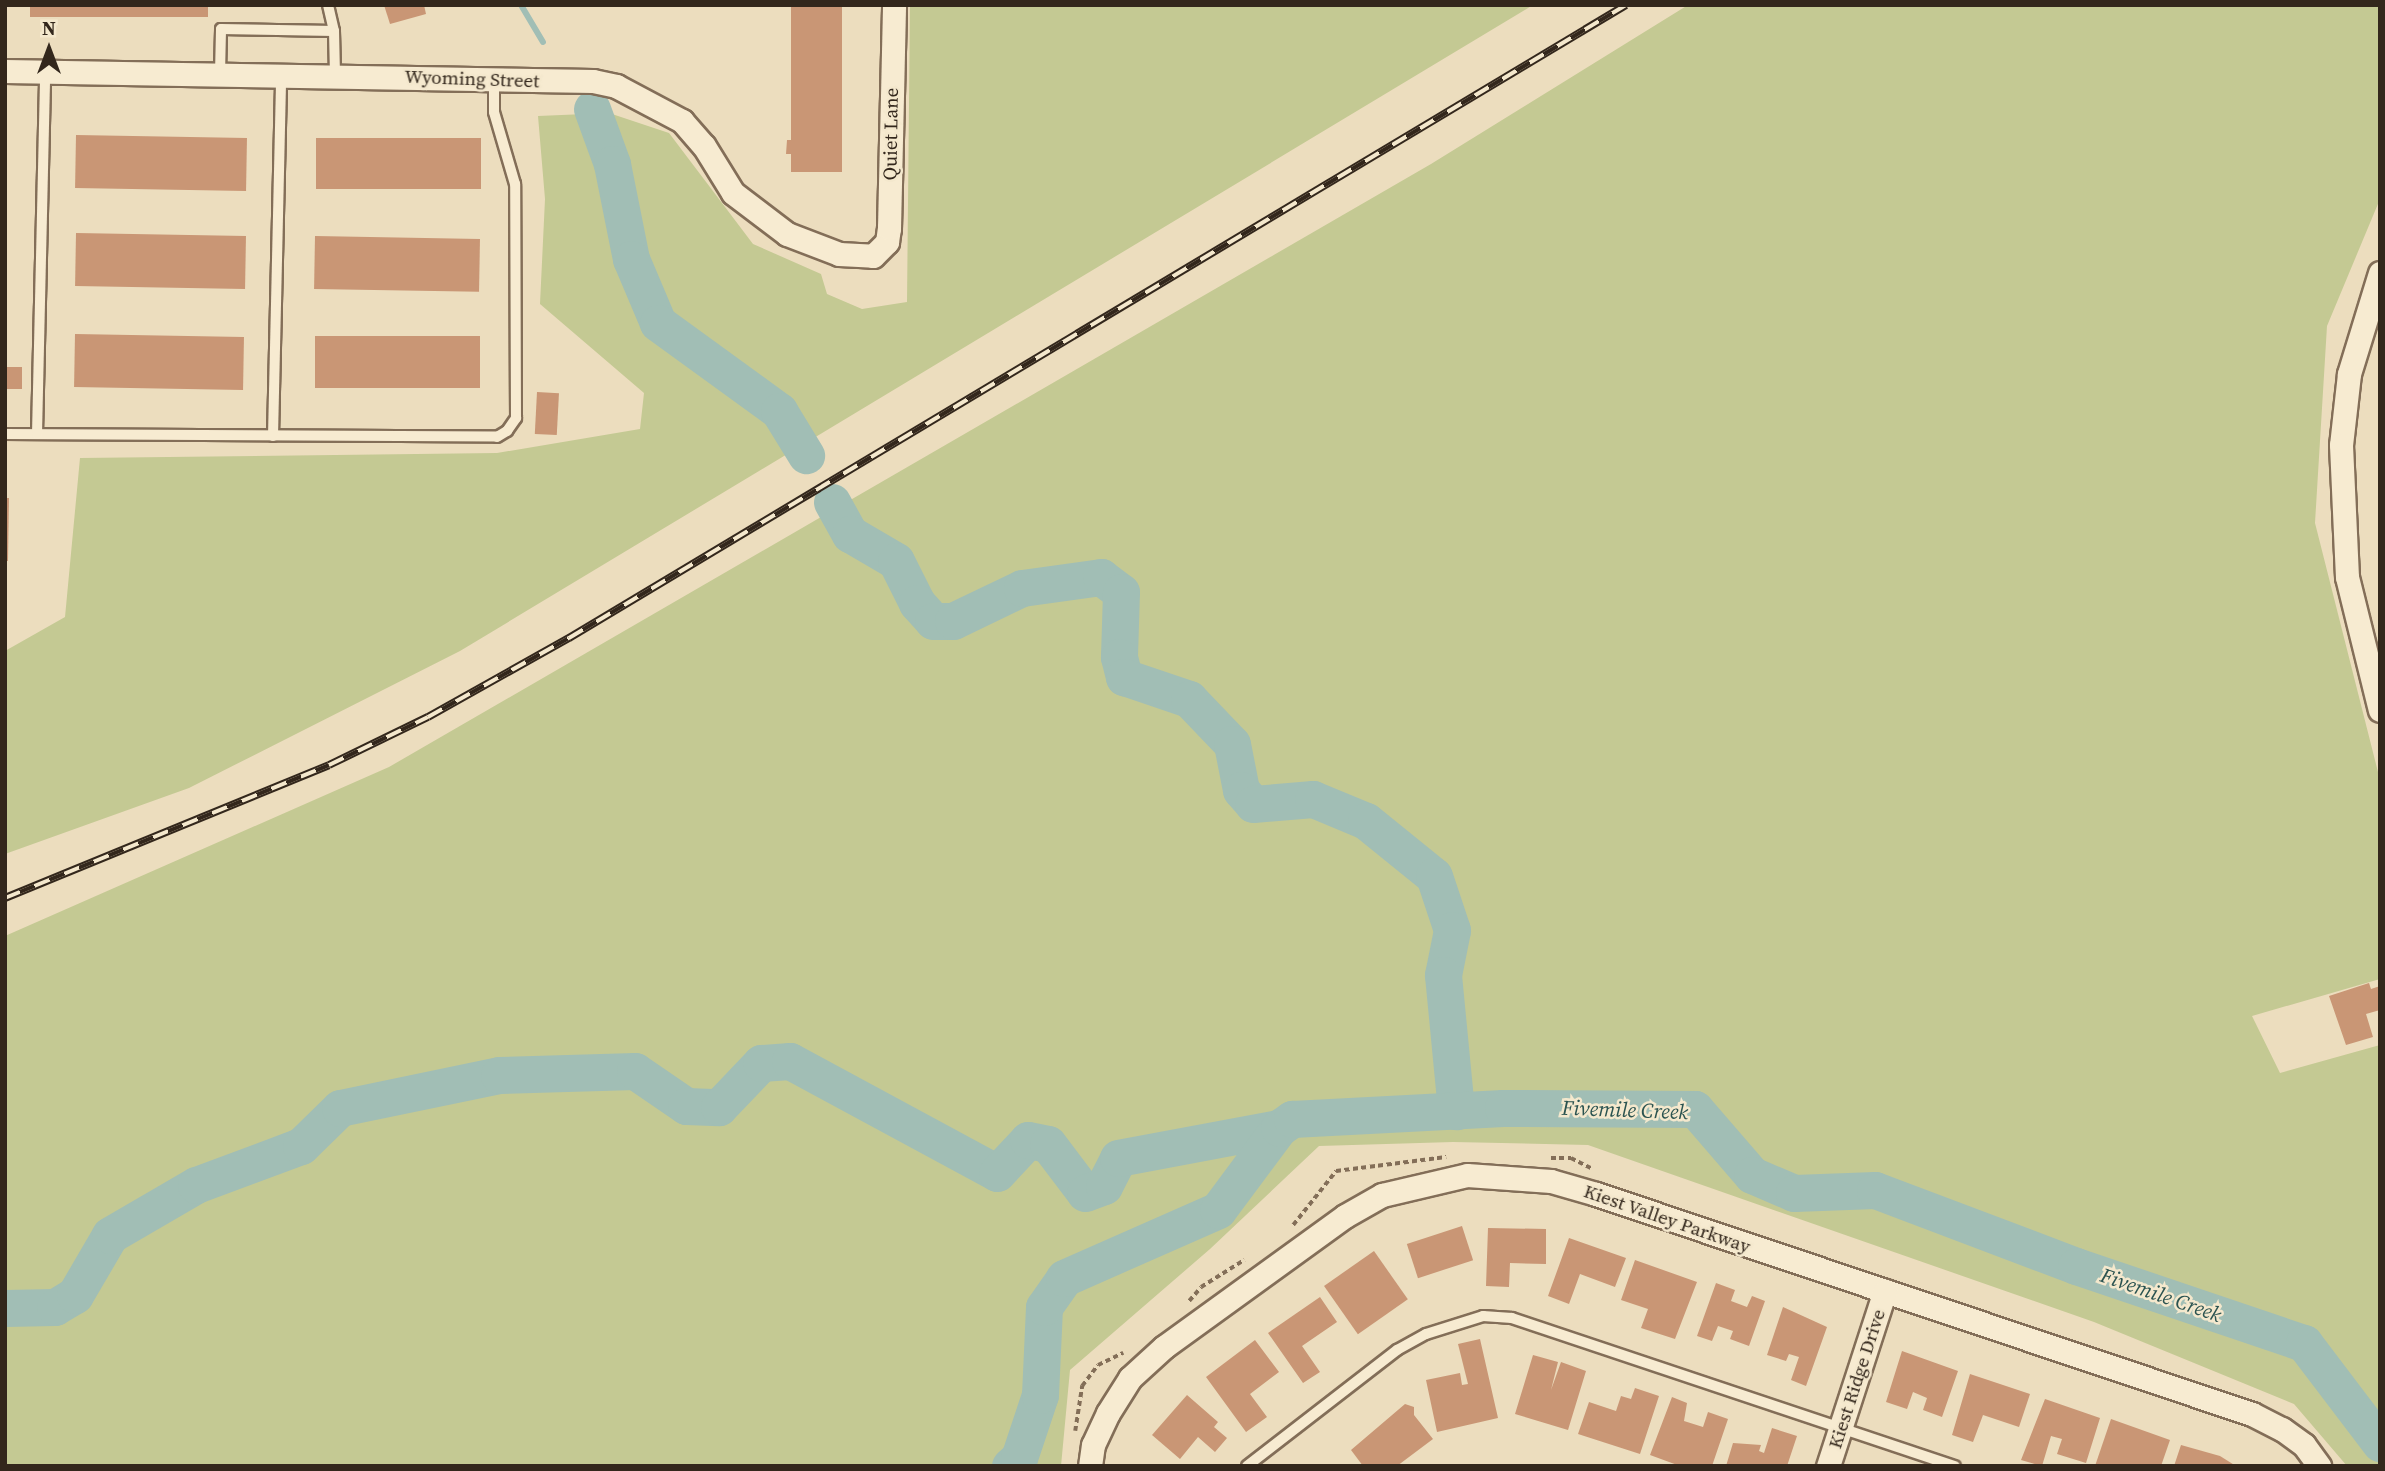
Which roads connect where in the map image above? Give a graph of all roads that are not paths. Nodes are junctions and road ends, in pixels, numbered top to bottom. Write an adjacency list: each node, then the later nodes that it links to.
1 (328, 5): 3 (lane)
2 (894, 5): 10 (street, Quiet Lane)
3 (334, 32): 6 (lane); 8 (lane)
4 (5, 71): 5 (street, Wyoming Street)
5 (46, 72): 6 (street, Wyoming Street); 13 (lane)
6 (220, 74): 7 (street, Wyoming Street)
7 (281, 75): 8 (street, Wyoming Street); 14 (lane)
8 (335, 76): 9 (street, Wyoming Street)
9 (494, 80): 10 (street, Wyoming Street); 14 (lane)
10 (873, 256)
11 (2380, 273): 15 (street)
12 (5, 434): 13 (lane)
13 (37, 435): 14 (lane)
14 (274, 436)
15 (2380, 710)
16 (1885, 1291): 17 (street, Kiest Ridge Drive); 18 (street, Kiest Valley Parkway); 22 (street, Kiest Valley Parkway)
17 (1842, 1428): 19 (lane); 20 (street, Kiest Ridge Drive); 21 (lane)
18 (1090, 1466)
19 (1247, 1466)
20 (1828, 1466)
21 (1955, 1466)
22 (2319, 1466)

